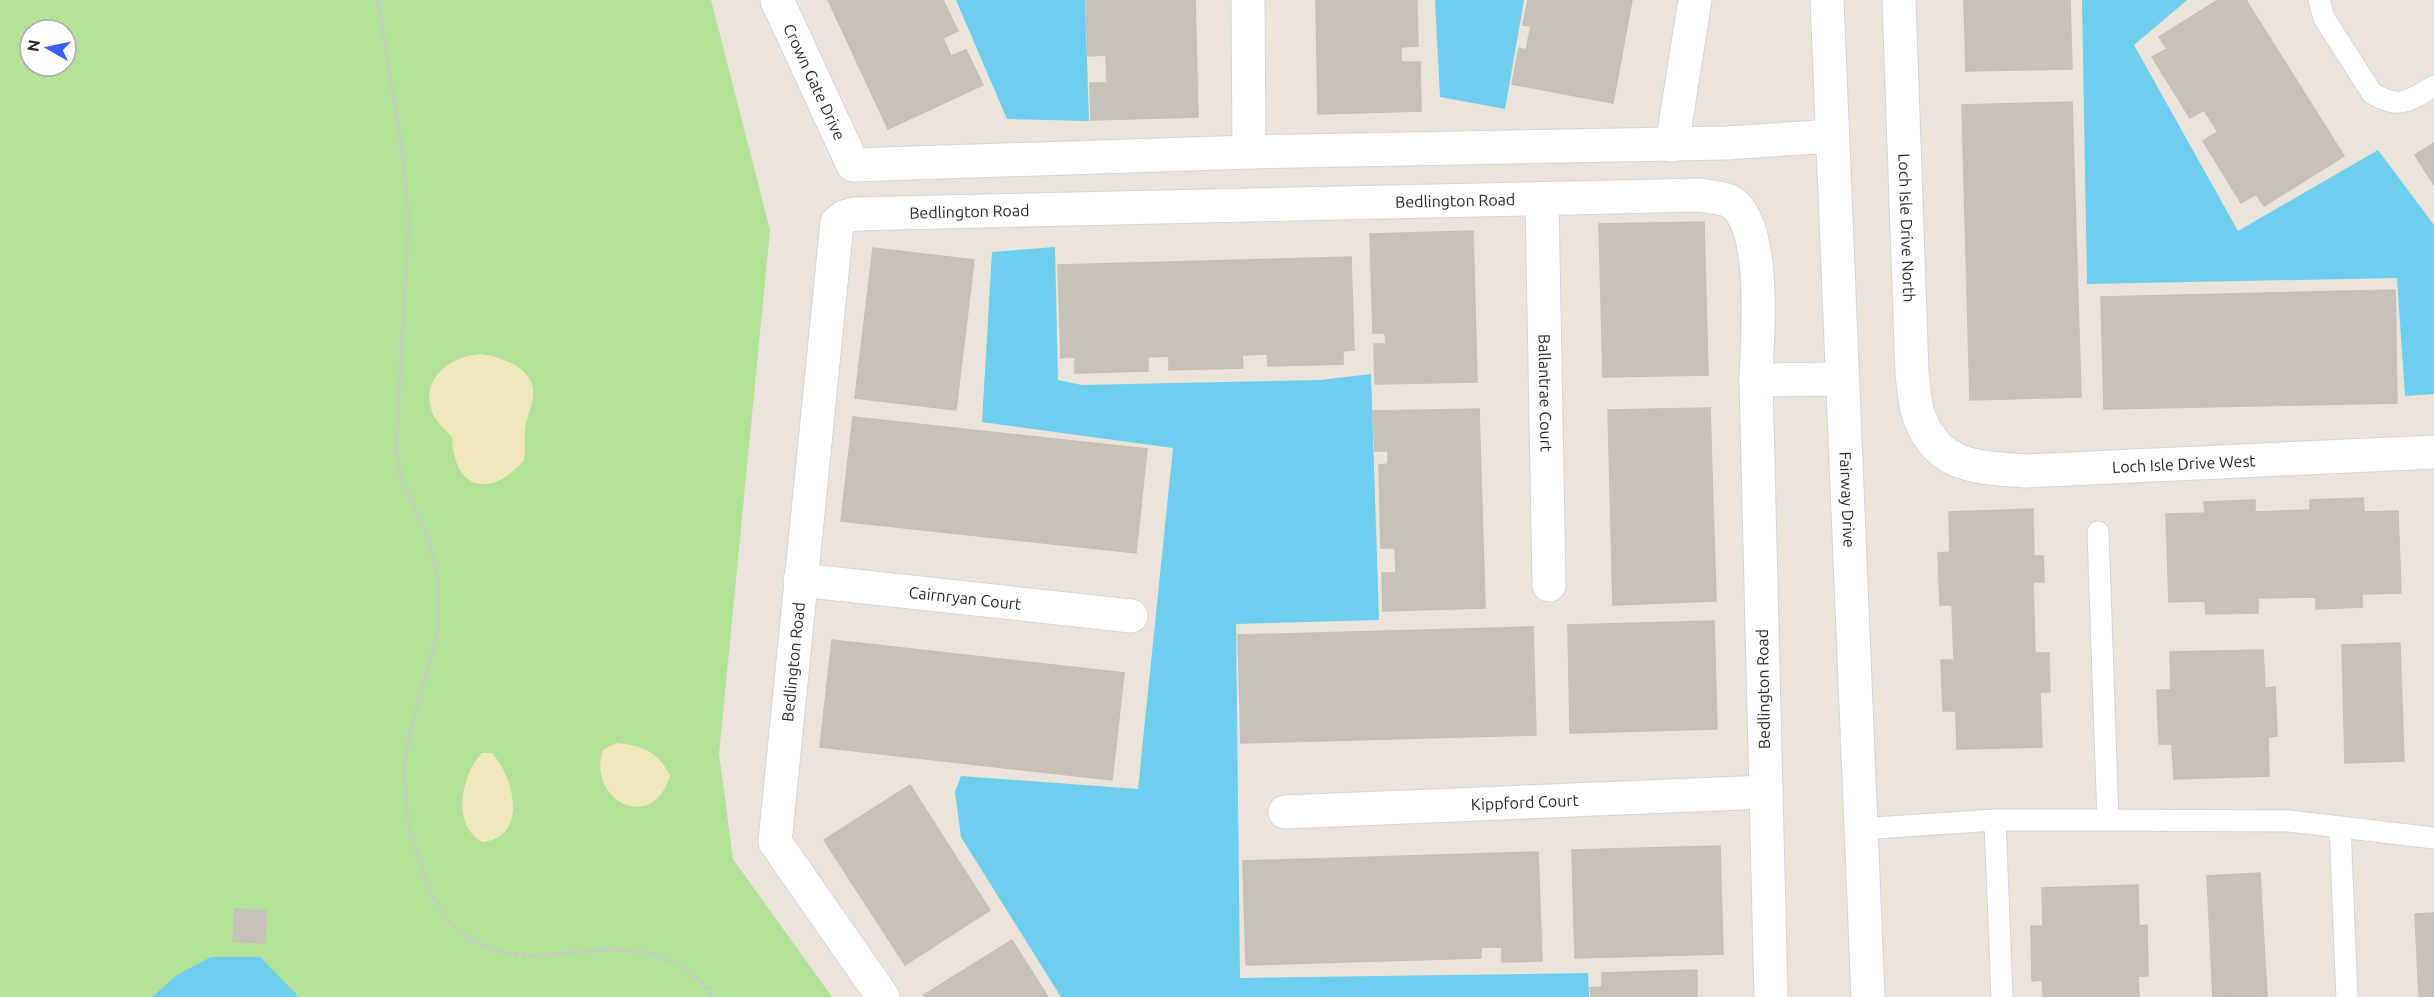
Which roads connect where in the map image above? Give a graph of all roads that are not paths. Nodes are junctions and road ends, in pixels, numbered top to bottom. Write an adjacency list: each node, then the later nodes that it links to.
1 (777, 0): 10 (street, Crown Gate Drive)
2 (1248, 0): 10 (street)
3 (1695, 0): 9 (street)
4 (1827, 0): 8 (street, Fairway Drive)
5 (1899, 0): 14 (street, Loch Isle Drive North)
6 (2319, 0): 7 (lane)
7 (2434, 86)
8 (1832, 136): 9 (street); 13 (street, Fairway Drive)
9 (1672, 145): 10 (street)
10 (1249, 152)
11 (1542, 199): 12 (street, Bedlington Road); 17 (street, Bedlington Road); 18 (street, Ballantrae Court)
12 (1756, 380): 13 (street); 20 (street, Bedlington Road)
13 (1842, 380): 25 (street, Fairway Drive)
14 (1938, 451): 15 (street, Loch Isle Drive West)
15 (2434, 452)
16 (2098, 532): 23 (lane)
17 (800, 580): 19 (street, Cairnryan Court); 27 (street, Bedlington Road)
18 (1549, 585)
19 (1131, 616)
20 (1765, 792): 21 (street, Kippford Court); 28 (street, Bedlington Road)
21 (1285, 812)
22 (1995, 820): 23 (lane); 25 (lane); 30 (lane)
23 (2108, 820): 24 (lane)
24 (2340, 827): 26 (lane); 31 (lane)
25 (1859, 829): 29 (street, Fairway Drive)
26 (2434, 838)
27 (883, 997)
28 (1771, 997)
29 (1868, 997)
30 (2002, 997)
31 (2347, 997)

